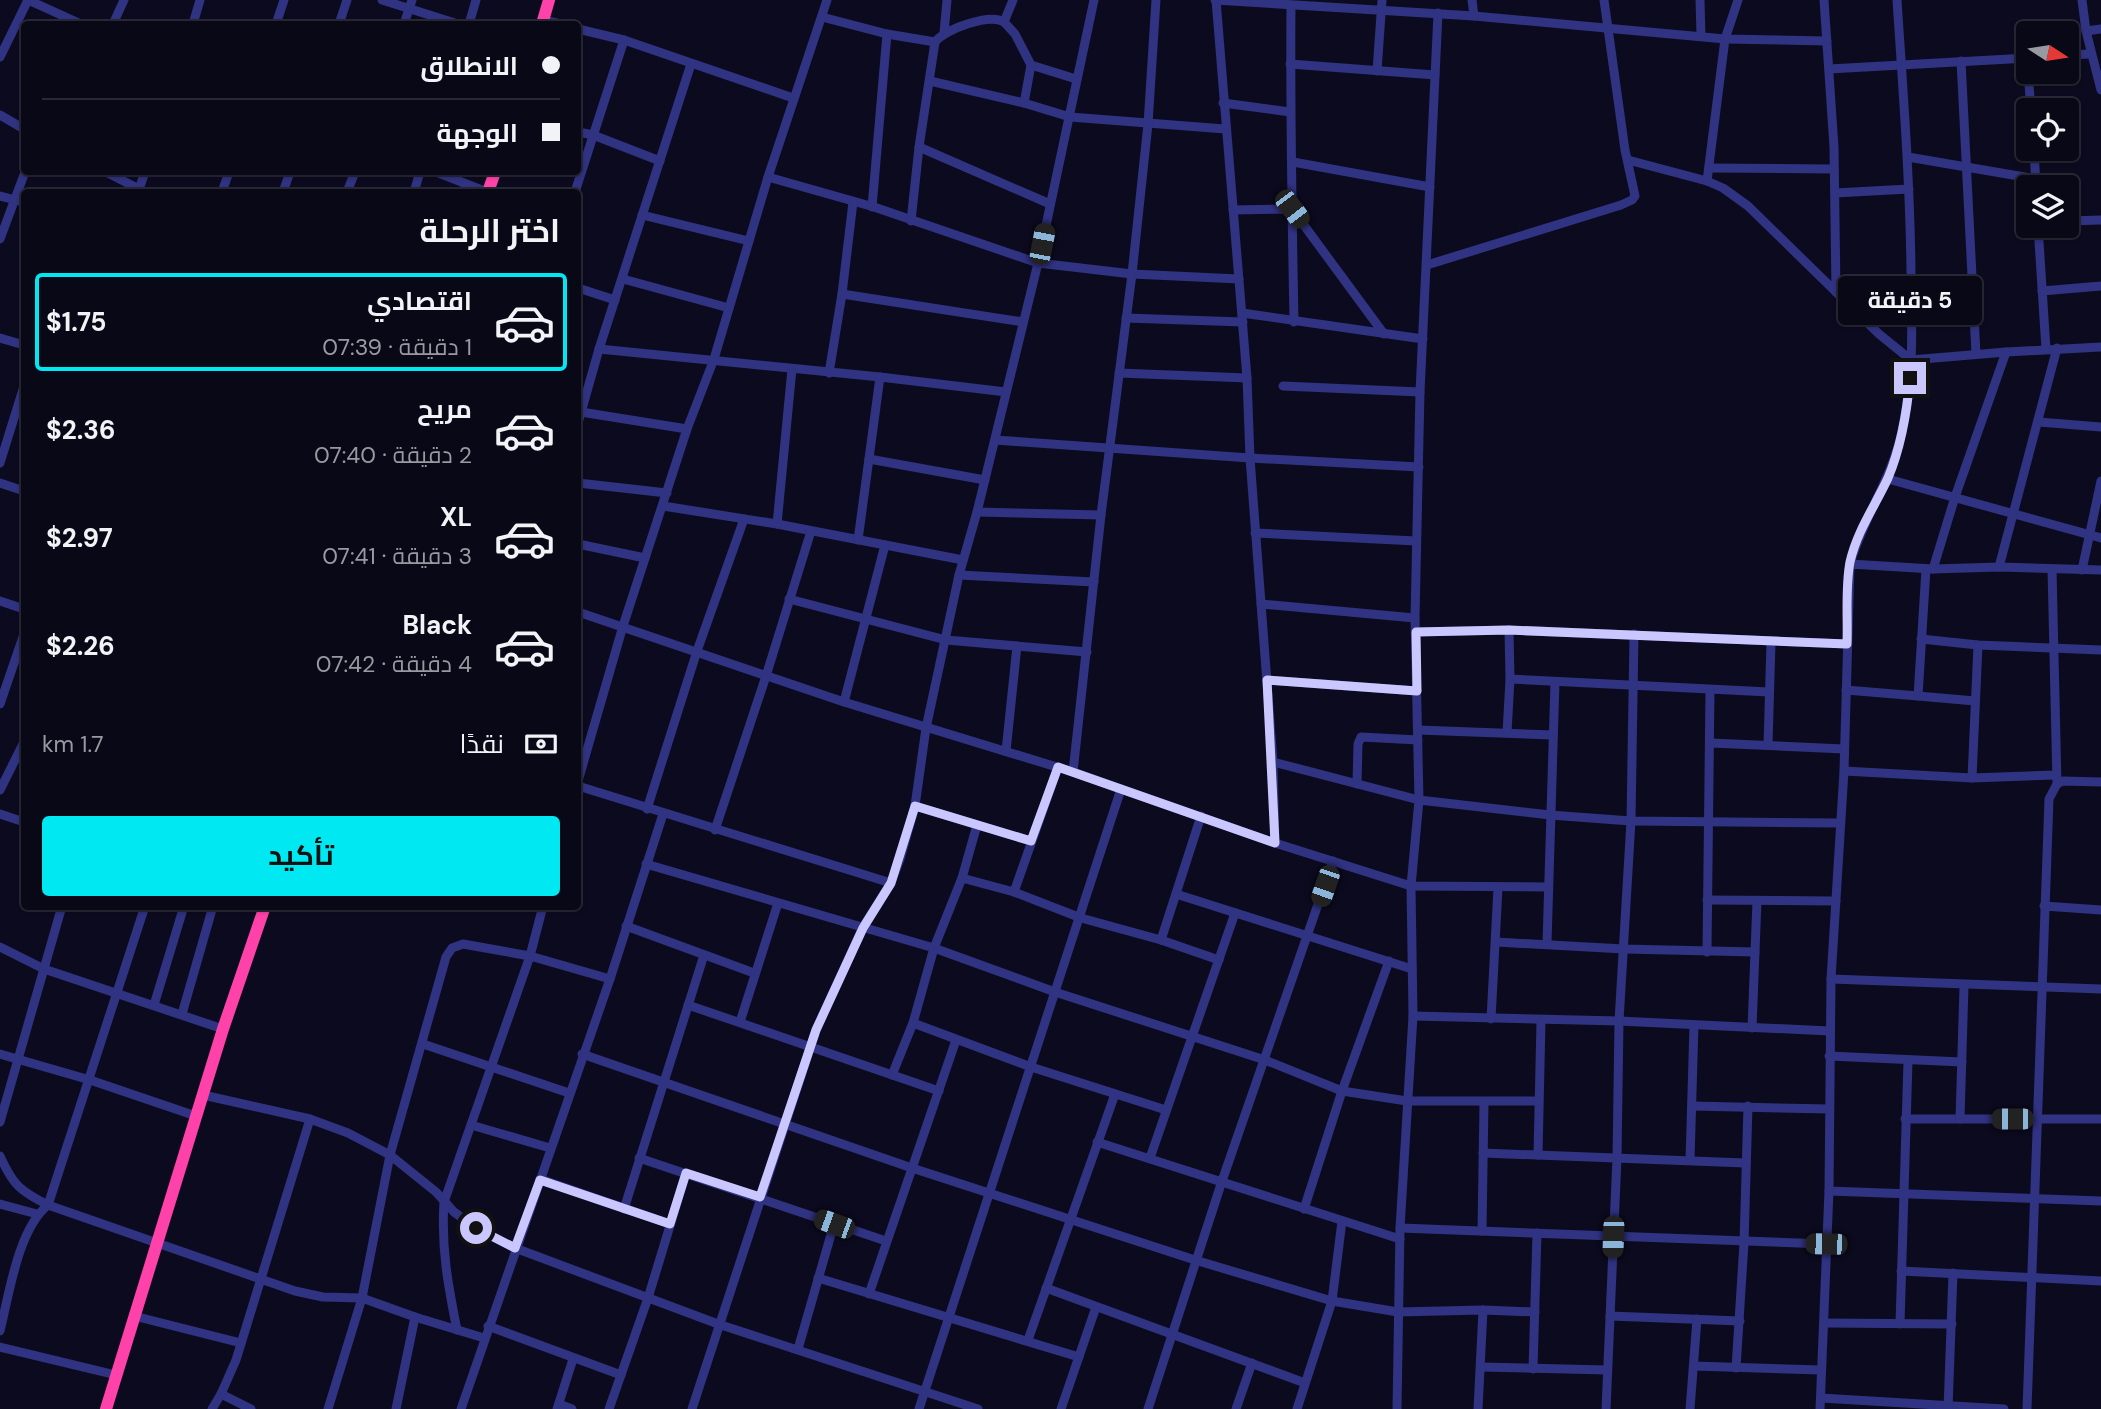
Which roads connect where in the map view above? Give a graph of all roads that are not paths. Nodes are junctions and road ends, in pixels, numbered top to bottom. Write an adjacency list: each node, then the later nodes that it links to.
1 (28, 0): 30 (street); 53 (street)
2 (124, 0): 31 (street)
3 (200, 0): 32 (street)
4 (284, 0): 33 (street)
5 (347, 0): 34 (street)
6 (382, 0): 24 (street)
7 (476, 0): 37 (street)
8 (549, 0): 38 (highway)
9 (827, 0): 29 (street)
10 (947, 0): 44 (street)
11 (1013, 0): 39 (street)
12 (1094, 0): 63 (street)
13 (1156, 0): 72 (street)
14 (1215, 0): 22 (street); 68 (street)
15 (1472, 0): 28 (street)
16 (1604, 0): 40 (street)
17 (1700, 0): 46 (street)
18 (1738, 0): 47 (street)
19 (1824, 0): 49 (street)
20 (1897, 0): 59 (street)
21 (2082, 0): 43 (street)
22 (1242, 1): 26 (street)
23 (1309, 3): 25 (street); 26 (street)
24 (411, 4): 35 (street); 36 (street)
25 (1381, 5): 27 (street); 61 (street)
26 (1291, 6): 57 (street)
27 (1438, 13): 28 (street); 62 (street)
28 (1474, 16): 40 (street)
29 (822, 17): 45 (street); 66 (street)
30 (74, 21)
31 (114, 21)
32 (194, 21)
33 (277, 21)
34 (340, 21)
35 (405, 21)
36 (451, 21)
37 (470, 21)
38 (542, 21)
39 (1004, 22): 44 (street); 58 (street)
40 (1608, 28): 46 (street); 79 (street)
41 (2101, 29): 43 (street)
42 (581, 30): 48 (street)
43 (2086, 32): 52 (street)
44 (944, 33): 50 (street)
45 (887, 34): 50 (street); 102 (street)
46 (1701, 36): 47 (street)
47 (1725, 38): 49 (street); 83 (street)
48 (624, 40): 56 (street); 76 (street)
49 (1827, 41): 60 (street)
50 (935, 42): 64 (street)
51 (2079, 54): 52 (street)
52 (2091, 54): 65 (street)
53 (0, 57)
54 (2016, 59): 55 (street)
55 (1961, 61): 59 (street); 82 (street)
56 (691, 64): 66 (street); 80 (street)
57 (1290, 64): 61 (street); 69 (street)
58 (1031, 65): 63 (street); 67 (street)
59 (1901, 66): 60 (street); 78 (street)
60 (1829, 69): 84 (street)
61 (1377, 71): 62 (street)
62 (1435, 75): 92 (street)
63 (1076, 79): 71 (street)
64 (930, 81): 67 (street); 77 (street)
65 (2101, 90)
66 (793, 98): 89 (street)
67 (1024, 103): 71 (street)
68 (1223, 103): 69 (street); 74 (street)
69 (1290, 112): 81 (street)
70 (0, 115): 73 (street)
71 (1070, 117): 72 (street); 101 (street)
72 (1148, 124): 74 (street); 114 (street)
73 (21, 127)
74 (1225, 129): 104 (street)
75 (581, 133): 76 (street)
76 (593, 135): 80 (street); 85 (street)
77 (919, 147): 101 (street); 106 (street)
78 (1908, 157): 82 (street); 95 (street)
79 (1628, 160): 91 (street); 113 (street)
80 (660, 161): 105 (street)
81 (1293, 162): 92 (street); 103 (street)
82 (1968, 167): 90 (street); 137 (street)
83 (1709, 168): 84 (street); 91 (street)
84 (1834, 169): 96 (street)
85 (581, 173)
86 (24, 175): 98 (street)
87 (111, 175): 93 (street)
88 (444, 175): 94 (street)
89 (768, 177): 100 (street); 111 (street)
90 (2016, 178)
91 (1707, 181): 120 (street)
92 (1430, 187): 113 (street)
93 (136, 189)
94 (479, 189)
95 (1909, 189): 96 (street); 139 (street)
96 (1835, 193): 120 (street)
97 (0, 196): 98 (street)
98 (14, 200): 99 (street); 110 (street)
99 (21, 201)
100 (853, 202): 102 (street); 121 (street)
101 (1050, 204): 112 (street)
102 (872, 207): 106 (street)
103 (1292, 209): 104 (street); 127 (street); 128 (street)
104 (1233, 210): 116 (street)
105 (642, 215): 111 (street); 115 (street)
106 (911, 220): 112 (street)
107 (2101, 220): 108 (street)
108 (2079, 221)
109 (2039, 238): 119 (street)
110 (0, 239)
111 (749, 241): 123 (street)
112 (1038, 263): 114 (street); 126 (street)
113 (1427, 265): 130 (street)
114 (1132, 274): 116 (street); 124 (street)
115 (622, 279): 122 (street); 123 (street)
116 (1239, 279): 125 (street)
117 (2101, 286): 119 (street)
118 (581, 289): 122 (street)
119 (2042, 291): 135 (street)
120 (1836, 292): 139 (street)
121 (842, 294): 126 (street); 141 (street)
122 (615, 300): 134 (street)
123 (730, 308): 138 (street)
124 (1126, 318): 125 (street); 142 (street)
125 (1242, 318): 127 (street); 144 (street)
126 (1023, 322): 146 (street)
127 (1294, 322): 128 (street)
128 (1384, 334): 130 (street)
129 (0, 338): 131 (street)
130 (1423, 340): 147 (street)
131 (21, 344)
132 (2101, 347): 133 (street)
133 (2057, 348): 135 (street); 150 (street)
134 (599, 349): 138 (street); 149 (street)
135 (2046, 349): 136 (street)
136 (2006, 352): 137 (street); 166 (street)
137 (1976, 354): 139 (street)
138 (714, 359): 140 (street); 152 (street)
139 (1912, 360): 159 (street)
140 (792, 369): 141 (street); 172 (street)
141 (829, 373): 143 (street)
142 (1119, 373): 144 (street); 154 (street)
143 (880, 377): 146 (street); 156 (street)
144 (1247, 378): 155 (street)
145 (1283, 386): 147 (street)
146 (1006, 392): 153 (street)
147 (1420, 392): 158 (street)
148 (21, 396): 157 (street)
149 (581, 412): 152 (street)
150 (2039, 422): 151 (street); 169 (street)
151 (2101, 427)
152 (687, 429): 165 (street)
153 (995, 440): 154 (street); 160 (street)
154 (1111, 449): 155 (street); 170 (street)
155 (1250, 458): 158 (street); 174 (street)
156 (869, 459): 160 (street); 177 (street)
157 (0, 463)
158 (1419, 467): 178 (street)
159 (1888, 479): 166 (street); 183 (street)
160 (985, 480): 168 (street)
161 (2101, 481): 175 (street)
162 (0, 483): 164 (street)
163 (581, 483): 165 (street)
164 (21, 490)
165 (667, 493): 167 (street)
166 (1955, 497): 169 (street); 185 (street)
167 (663, 506): 171 (street); 181 (street)
168 (977, 512): 170 (street); 182 (street)
169 (2013, 513): 175 (street); 184 (street)
170 (1101, 515): 190 (street)
171 (744, 519): 172 (street); 211 (street)
172 (777, 524): 173 (street)
173 (811, 531): 177 (street); 191 (street)
174 (1255, 533): 178 (street); 193 (street)
175 (2090, 534): 176 (street); 187 (street)
176 (2101, 537)
177 (858, 540): 180 (street)
178 (1416, 541): 196 (street)
179 (581, 545): 181 (street)
180 (885, 545): 182 (street); 197 (street)
181 (645, 558): 198 (street)
182 (963, 560): 189 (street)
183 (1850, 564): 185 (street); 206 (street)
184 (1999, 567): 185 (street); 186 (street)
185 (1930, 569): 202 (street)
186 (2052, 569): 187 (street); 209 (street)
187 (2082, 570): 188 (street)
188 (2101, 570)
189 (959, 575): 190 (street); 203 (street)
190 (1094, 582): 212 (street)
191 (789, 599): 197 (street); 213 (street)
192 (0, 601): 194 (street)
193 (1261, 604): 196 (street); 214 (street)
194 (21, 608)
195 (581, 613): 198 (street)
196 (1415, 618): 200 (street)
197 (866, 620): 203 (street); 224 (street)
198 (623, 626): 211 (street); 237 (street)
199 (1509, 630): 200 (street); 201 (street); 215 (street)
200 (1416, 632): 220 (street)
201 (1634, 634): 204 (street); 217 (street)
202 (1921, 639): 207 (street); 222 (street)
203 (946, 640): 208 (street); 226 (street)
204 (1771, 642): 206 (street); 221 (street)
205 (21, 643): 225 (street)
206 (1847, 644): 219 (street)
207 (1978, 645): 209 (street); 223 (street)
208 (1017, 646): 212 (street); 234 (street)
209 (2055, 649): 210 (street); 241 (street)
210 (2101, 650)
211 (697, 651): 213 (street); 249 (street)
212 (1087, 652): 239 (street)
213 (766, 676): 224 (street); 259 (street)
214 (1267, 680): 220 (street); 235 (street)
215 (1510, 680): 216 (street); 227 (street)
216 (1555, 682): 217 (street); 229 (street)
217 (1633, 687): 218 (street); 256 (street)
218 (1710, 690): 221 (street); 230 (street)
219 (1846, 690): 222 (street); 233 (street)
220 (1417, 691): 228 (street)
221 (1769, 692): 231 (street)
222 (1918, 696): 223 (street)
223 (1975, 701): 240 (street)
224 (844, 702): 226 (street)
225 (0, 704)
226 (926, 728): 234 (street); 248 (street)
227 (1507, 733): 228 (street); 229 (street)
228 (1418, 735): 243 (street); 247 (street)
229 (1553, 735): 252 (street)
230 (1711, 743): 231 (street); 254 (street)
231 (1768, 745): 233 (street)
232 (21, 748): 246 (street)
233 (1844, 749): 238 (street)
234 (1006, 751): 236 (street)
235 (1273, 762): 243 (street); 261 (street)
236 (1058, 767): 239 (street); 260 (street)
237 (581, 770)
238 (1844, 771): 240 (street); 257 (street)
239 (1073, 772): 245 (street)
240 (1972, 778): 241 (street)
241 (2056, 779): 242 (street); 275 (street)
242 (2101, 782)
243 (1357, 784): 247 (street)
244 (581, 787): 249 (street)
245 (1121, 789): 253 (street); 284 (street)
246 (0, 790)
247 (1419, 800): 252 (street); 266 (street)
248 (915, 806): 258 (street); 265 (street)
249 (647, 809): 251 (street)
250 (0, 814): 255 (street)
251 (663, 814): 259 (street); 263 (street)
252 (1550, 815): 256 (street); 267 (street)
253 (1201, 816): 261 (street); 270 (street)
254 (1708, 820): 256 (street); 257 (street); 271 (street)
255 (21, 821)
256 (1631, 821): 293 (street)
257 (1840, 822): 273 (street)
258 (977, 825): 260 (street); 264 (street)
259 (715, 830): 265 (street)
260 (1031, 841): 269 (street)
261 (1275, 843): 262 (street)
262 (1334, 861): 266 (street); 287 (street)
263 (646, 864): 274 (street); 285 (street)
264 (962, 878): 269 (street); 292 (street)
265 (891, 883): 286 (street)
266 (1411, 886): 268 (street); 301 (street)
267 (1548, 887): 268 (street); 290 (street)
268 (1498, 888): 289 (street)
269 (1014, 892): 284 (street)
270 (1176, 894): 283 (street); 288 (street)
271 (1707, 900): 272 (street); 294 (street)
272 (1757, 901): 273 (street); 295 (street)
273 (1836, 901): 304 (street)
274 (778, 903): 286 (street); 302 (street)
275 (2044, 906): 282 (street); 306 (street)
276 (61, 910): 300 (street)
277 (144, 910): 309 (street)
278 (183, 910): 310 (street)
279 (212, 910): 312 (street)
280 (264, 910): 321 (highway)
281 (542, 910): 297 (street)
282 (2101, 911)
283 (1235, 913): 287 (street); 298 (street)
284 (1081, 918): 288 (street); 308 (street)
285 (625, 926): 296 (street); 303 (street)
286 (863, 928): 292 (street); 326 (street)
287 (1309, 936): 299 (street); 331 (street)
288 (1161, 940): 298 (street)
289 (1496, 942): 290 (street); 314 (street)
290 (1546, 943): 293 (street)
291 (0, 947): 300 (street)
292 (934, 948): 308 (street); 318 (street)
293 (1624, 949): 294 (street); 316 (street)
294 (1707, 952): 295 (street)
295 (1755, 952): 320 (street)
296 (704, 955): 302 (street); 311 (street)
297 (530, 956): 303 (street); 325 (street); 334 (street)
298 (1219, 960): 323 (street)
299 (1389, 961): 301 (street); 340 (street)
300 (44, 969): 309 (street); 330 (street)
301 (1412, 969): 313 (street)
302 (754, 973): 317 (street)
303 (610, 979): 328 (street)
304 (1831, 979): 305 (street); 322 (street)
305 (1964, 986): 306 (street); 333 (street)
306 (2043, 988): 307 (street); 356 (street)
307 (2101, 989)
308 (1055, 992): 323 (street); 335 (street)
309 (117, 993): 310 (street); 337 (street)
310 (154, 1005): 312 (street)
311 (688, 1005): 317 (street); 338 (street)
312 (182, 1014): 321 (street)
313 (1413, 1016): 314 (street); 344 (street)
314 (1491, 1019): 315 (street)
315 (1541, 1021): 316 (street); 345 (street)
316 (1619, 1021): 319 (street); 369 (street)
317 (740, 1022): 326 (street)
318 (914, 1023): 324 (street); 336 (street)
319 (1694, 1025): 320 (street); 348 (street)
320 (1752, 1028): 322 (street)
321 (223, 1029): 343 (highway)
322 (1830, 1031): 329 (street)
323 (1193, 1037): 331 (street); 351 (street)
324 (956, 1040): 335 (street); 339 (street)
325 (423, 1044): 334 (street); 364 (street)
326 (810, 1048): 336 (street); 360 (street)
327 (0, 1054): 330 (street)
328 (582, 1054): 338 (street); 341 (street)
329 (1829, 1056): 332 (street); 350 (street)
330 (18, 1059): 337 (street); 346 (street)
331 (1265, 1060): 340 (street); 375 (street)
332 (1908, 1061): 333 (street); 354 (street)
333 (1962, 1062): 355 (street)
334 (490, 1067): 341 (street); 359 (street)
335 (1031, 1067): 342 (street); 377 (street)
336 (892, 1076): 339 (street)
337 (90, 1080): 352 (street); 384 (street)
338 (664, 1081): 360 (street); 367 (street)
339 (939, 1091): 372 (street)
340 (1342, 1091): 344 (street); 386 (street)
341 (569, 1093): 362 (street)
342 (1115, 1094): 351 (street); 361 (street)
343 (203, 1095): 352 (highway); 353 (street)
344 (1408, 1101): 347 (street); 392 (street)
345 (1538, 1101): 347 (street); 365 (street)
346 (2, 1102): 358 (street)
347 (1484, 1102): 363 (street)
348 (1692, 1106): 349 (street); 370 (street)
349 (1748, 1106): 350 (street); 371 (street)
350 (1829, 1109): 376 (street)
351 (1166, 1110): 368 (street)
352 (196, 1116): 399 (highway)
353 (310, 1119): 364 (street); 407 (street)
354 (1905, 1119): 355 (street); 378 (street)
355 (1960, 1119): 356 (street)
356 (2038, 1119): 357 (street); 380 (street)
357 (2101, 1119)
358 (0, 1122)
359 (471, 1125): 362 (street); 382 (street)
360 (786, 1125): 372 (street); 379 (street)
361 (1097, 1142): 368 (street); 388 (street)
362 (551, 1148): 374 (street)
363 (1483, 1153): 365 (street); 393 (street)
364 (390, 1155): 382 (street); 411 (street)
365 (1538, 1155): 369 (street)
366 (0, 1156): 384 (street)
367 (639, 1158): 373 (street); 385 (street)
368 (1150, 1158): 375 (street)
369 (1617, 1158): 370 (street); 395 (street)
370 (1690, 1160): 371 (street)
371 (1745, 1163): 398 (street)
372 (912, 1168): 377 (street); 397 (street)
373 (686, 1173): 379 (street); 390 (street)
374 (540, 1180): 385 (street); 401 (street)
375 (1222, 1181): 386 (street); 402 (street)
376 (1829, 1191): 378 (street); 400 (street)
377 (991, 1192): 388 (street); 421 (street)
378 (1902, 1194): 380 (street); 403 (street)
379 (760, 1197): 391 (street); 425 (street)
380 (2036, 1199): 381 (street); 406 (street)
381 (2101, 1201)
382 (444, 1202): 401 (street); 429 (street)
383 (0, 1204): 387 (street)
384 (47, 1205): 387 (street); 399 (street)
385 (624, 1209): 390 (street)
386 (1304, 1209): 389 (street)
387 (37, 1214): 430 (street)
388 (1070, 1219): 402 (street); 409 (street)
389 (1342, 1221): 396 (street); 413 (street)
390 (670, 1224): 412 (street)
391 (834, 1224): 397 (street); 405 (street)
392 (1400, 1228): 393 (street); 396 (street)
393 (1482, 1231): 394 (street)
394 (1537, 1233): 395 (street); 417 (street)
395 (1613, 1237): 398 (street); 419 (street)
396 (1400, 1240): 416 (street)
397 (886, 1241): 410 (street)
398 (1744, 1243): 400 (street); 423 (street)
399 (157, 1244): 407 (street); 418 (highway)
400 (1826, 1244): 424 (street)
401 (515, 1248): 412 (street); 428 (street)
402 (1195, 1259): 413 (street); 431 (street)
403 (1901, 1271): 404 (street); 426 (street)
404 (1953, 1273): 406 (street); 427 (street)
405 (818, 1278): 410 (street); 436 (street)
406 (2032, 1279): 408 (street); 475 (street)
407 (260, 1280): 411 (street); 434 (street)
408 (2101, 1281)
409 (1046, 1288): 414 (street); 433 (street)
410 (869, 1294): 421 (street)
411 (362, 1298): 420 (street); 457 (street)
412 (648, 1298): 425 (street); 447 (street)
413 (1332, 1301): 416 (street); 448 (street)
414 (1096, 1307): 431 (street); 437 (street)
415 (1483, 1310): 416 (street); 417 (street); 441 (street)
416 (1398, 1312): 469 (street)
417 (1535, 1312): 443 (street)
418 (134, 1316): 434 (street); 446 (highway)
419 (1611, 1316): 422 (street); 444 (street)
420 (415, 1317): 429 (street); 458 (street)
421 (950, 1318): 433 (street); 449 (street)
422 (1697, 1319): 423 (street); 440 (street)
423 (1740, 1321): 442 (street)
424 (1824, 1323): 426 (street); 445 (street)
425 (718, 1324): 436 (street); 462 (street)
426 (1900, 1324): 427 (street)
427 (1952, 1324): 453 (street)
428 (488, 1326): 432 (street); 438 (street)
429 (457, 1330): 432 (street)
430 (0, 1331)
431 (1172, 1335): 439 (street); 466 (street)
432 (484, 1338): 459 (street)
433 (1028, 1340): 437 (street)
434 (241, 1343): 450 (street)
435 (0, 1347): 446 (street)
436 (798, 1349): 449 (street)
437 (1079, 1357): 465 (street)
438 (573, 1359): 447 (street); 452 (street)
439 (1252, 1363): 448 (street); 467 (street)
440 (1695, 1366): 442 (street); 472 (street)
441 (1481, 1367): 443 (street); 470 (street)
442 (1736, 1367): 445 (street)
443 (1533, 1369): 444 (street)
444 (1607, 1370): 471 (street)
445 (1821, 1370): 451 (street)
446 (116, 1375): 454 (highway)
447 (621, 1375): 461 (street)
448 (1305, 1383): 468 (street)
449 (925, 1391): 463 (street); 464 (street)
450 (221, 1394): 455 (street); 456 (street)
451 (1821, 1398): 453 (street); 473 (street)
452 (558, 1406): 460 (street)
453 (1948, 1408): 474 (street)
454 (106, 1409)
455 (212, 1409)
456 (251, 1409)
457 (328, 1409)
458 (396, 1409)
459 (461, 1409)
460 (572, 1409)
461 (610, 1409)
462 (692, 1409)
463 (919, 1409)
464 (978, 1409)
465 (1061, 1409)
466 (1148, 1409)
467 (1236, 1409)
468 (1297, 1409)
469 (1397, 1409)
470 (1478, 1409)
471 (1606, 1409)
472 (1690, 1409)
473 (1820, 1409)
474 (2004, 1409)
475 (2027, 1409)

